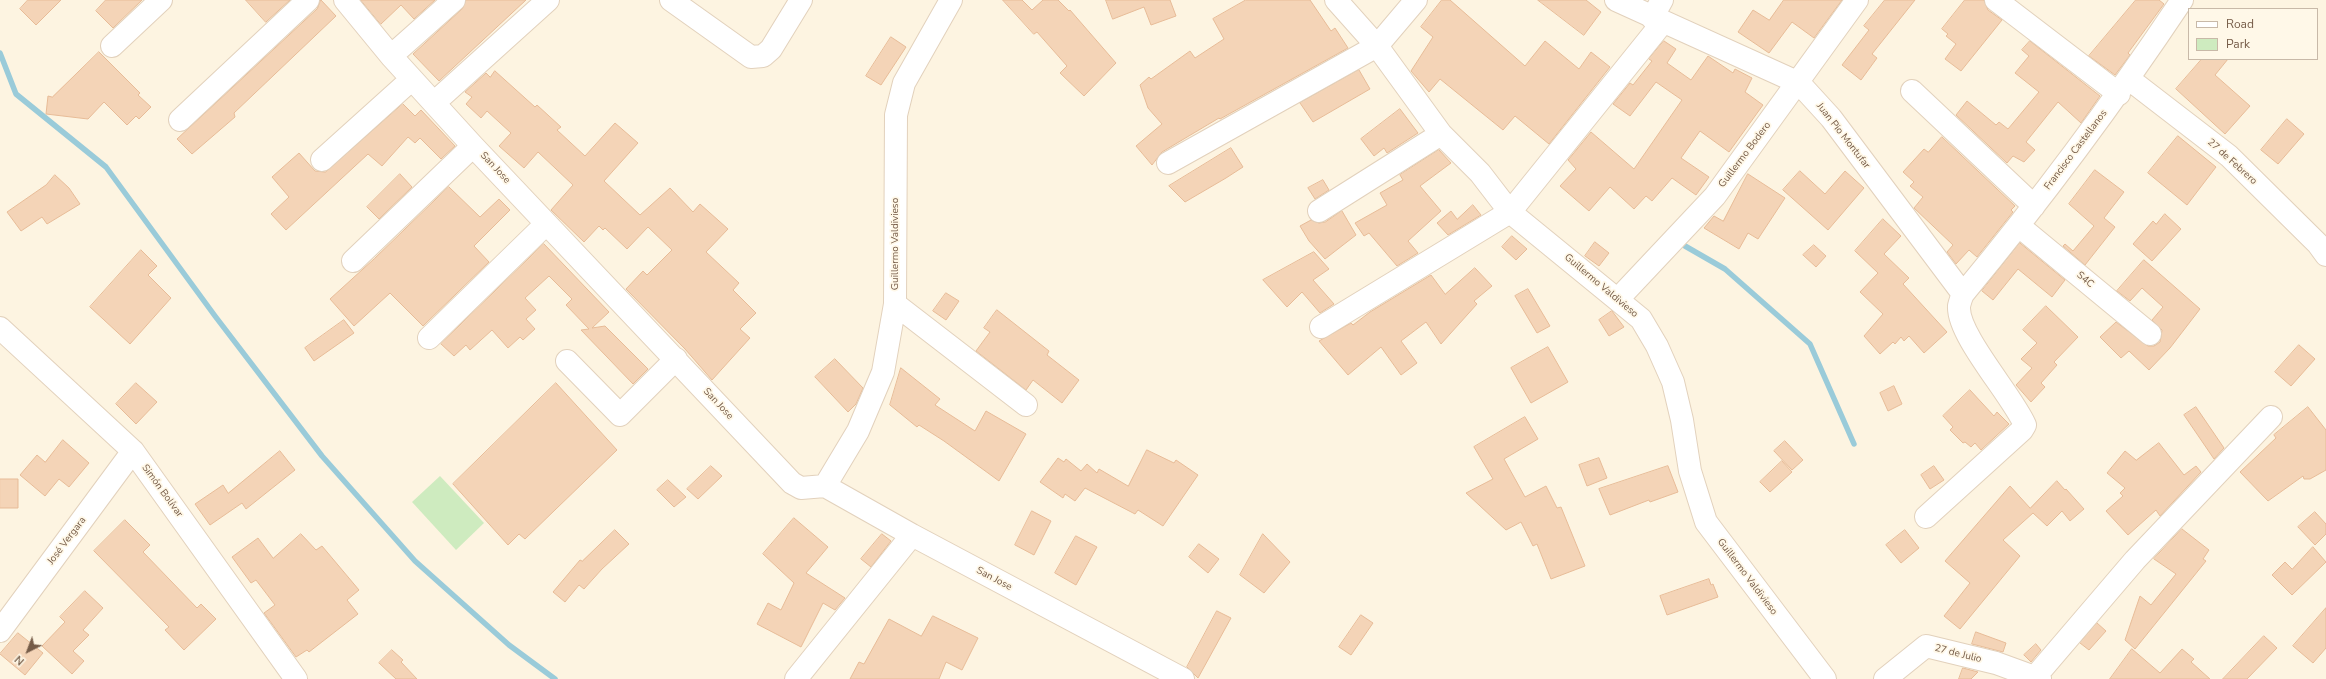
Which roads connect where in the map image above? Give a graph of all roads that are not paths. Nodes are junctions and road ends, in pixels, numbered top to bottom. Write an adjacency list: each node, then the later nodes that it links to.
1 (161, 0): 16 (street)
2 (308, 0): 24 (street)
3 (454, 0): 18 (street)
4 (548, 0): 23 (street)
5 (672, 0): 6 (street)
6 (801, 0)
7 (951, 0): 38 (street, Guillermo Valdivieso)
8 (1336, 0): 17 (street, Guillermo Valdivieso)
9 (1416, 0): 17 (street)
10 (1616, 0): 15 (street, Juan Pio Montufar)
11 (1857, 0): 20 (street, Guillermo Bodero)
12 (1996, 0): 21 (street, 27 de Febrero)
13 (2182, 0): 21 (street, Francisco Castellanos)
14 (346, 1): 18 (street, San Jose)
15 (1659, 13): 20 (street, Juan Pio Montufar); 31 (street)
16 (112, 46)
17 (1377, 46): 25 (street, Guillermo Valdivieso); 28 (street)
18 (391, 56): 19 (street, San Jose)
19 (412, 79): 23 (street, San Jose); 27 (street)
20 (1799, 83): 36 (street, Juan Pio Montufar); 37 (street, Guillermo Bodero)
21 (2124, 86): 29 (street, Francisco Castellanos); 34 (street, 27 de Febrero)
22 (1912, 92): 29 (street)
23 (435, 102): 26 (street, San Jose)
24 (180, 120)
25 (1441, 134): 30 (street); 31 (street, Guillermo Valdivieso)
26 (473, 146): 32 (street, San Jose); 35 (street)
27 (322, 160)
28 (1168, 163)
29 (2034, 206): 33 (street, Francisco Castellanos)
30 (1319, 211)
31 (1510, 212): 37 (street, Guillermo Valdivieso); 39 (street)
32 (546, 224): 42 (street); 43 (street, San Jose)
33 (2020, 226): 36 (street, Francisco Castellanos); 41 (street, S4C)
34 (2324, 245)
35 (353, 261)
36 (1962, 294): 49 (street)
37 (1618, 299): 56 (street, Guillermo Valdivieso)
38 (895, 304): 45 (street); 48 (street, Guillermo Valdivieso)
39 (1321, 327)
40 (0, 328): 47 (street, Simón Bolívar)
41 (2150, 334)
42 (429, 338)
43 (676, 359): 44 (street); 48 (street, San Jose)
44 (568, 361)
45 (1026, 405)
46 (2271, 417): 53 (street)
47 (133, 451): 51 (street, José Vergara); 52 (street, Simón Bolívar)
48 (826, 486): 50 (street, San Jose)
49 (1926, 517)
50 (912, 535): 54 (street); 55 (street, San Jose)
51 (0, 631)
52 (287, 675)
53 (2038, 678): 57 (street, 27 de Julio)
54 (796, 679)
55 (1182, 679)
56 (1825, 679)
57 (1885, 679)

